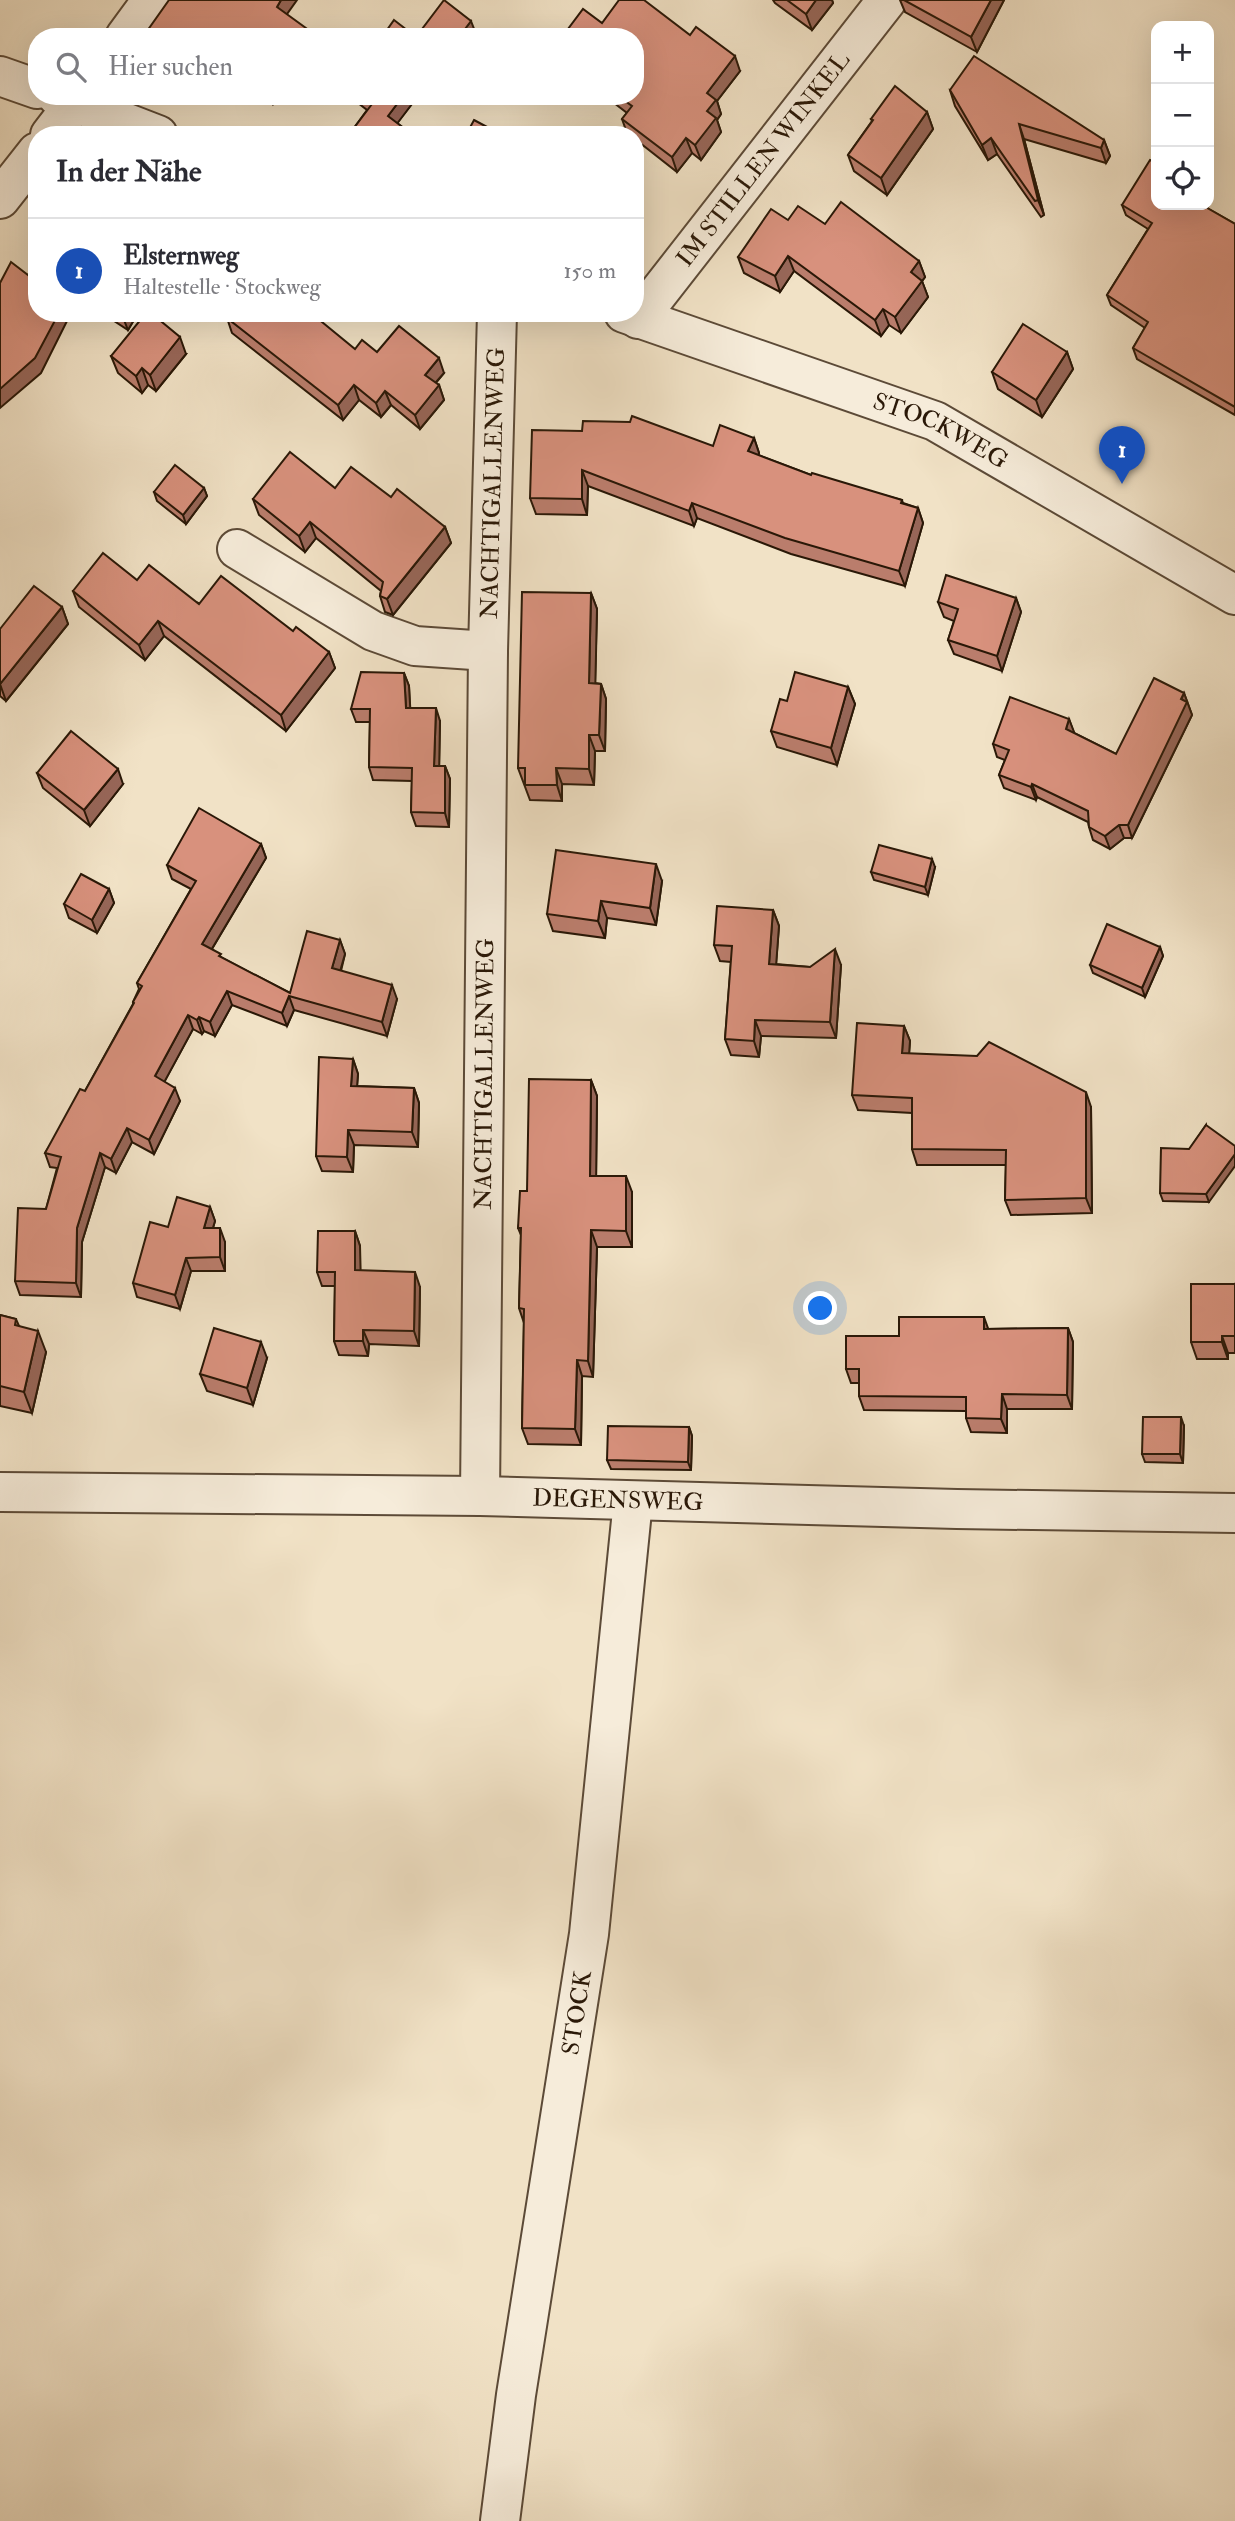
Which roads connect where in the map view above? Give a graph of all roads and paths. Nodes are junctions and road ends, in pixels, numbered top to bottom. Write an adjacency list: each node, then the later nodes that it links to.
1 (152, 0): 3 (street)
2 (887, 0): 12 (street, IM STILLEN WINKEL)
3 (132, 28)
4 (0, 76): 5 (street)
5 (28, 86)
6 (67, 105): 8 (street)
7 (87, 105): 9 (street)
8 (55, 126)
9 (137, 126)
10 (28, 163): 11 (street)
11 (0, 199)
12 (644, 300)
13 (644, 320): 16 (street, STOCKWEG)
14 (497, 322): 17 (street, NACHTIGALLENWEG)
15 (237, 549): 17 (street, NACHTIGALLENWEG)
16 (1233, 589)
17 (488, 651): 19 (street, NACHTIGALLENWEG)
18 (0, 1492): 19 (street, DEGENSWEG)
19 (480, 1496): 20 (street, DEGENSWEG)
20 (634, 1501): 21 (street, DEGENSWEG); 22 (street, STOCK)
21 (1235, 1513)
22 (500, 2521)

